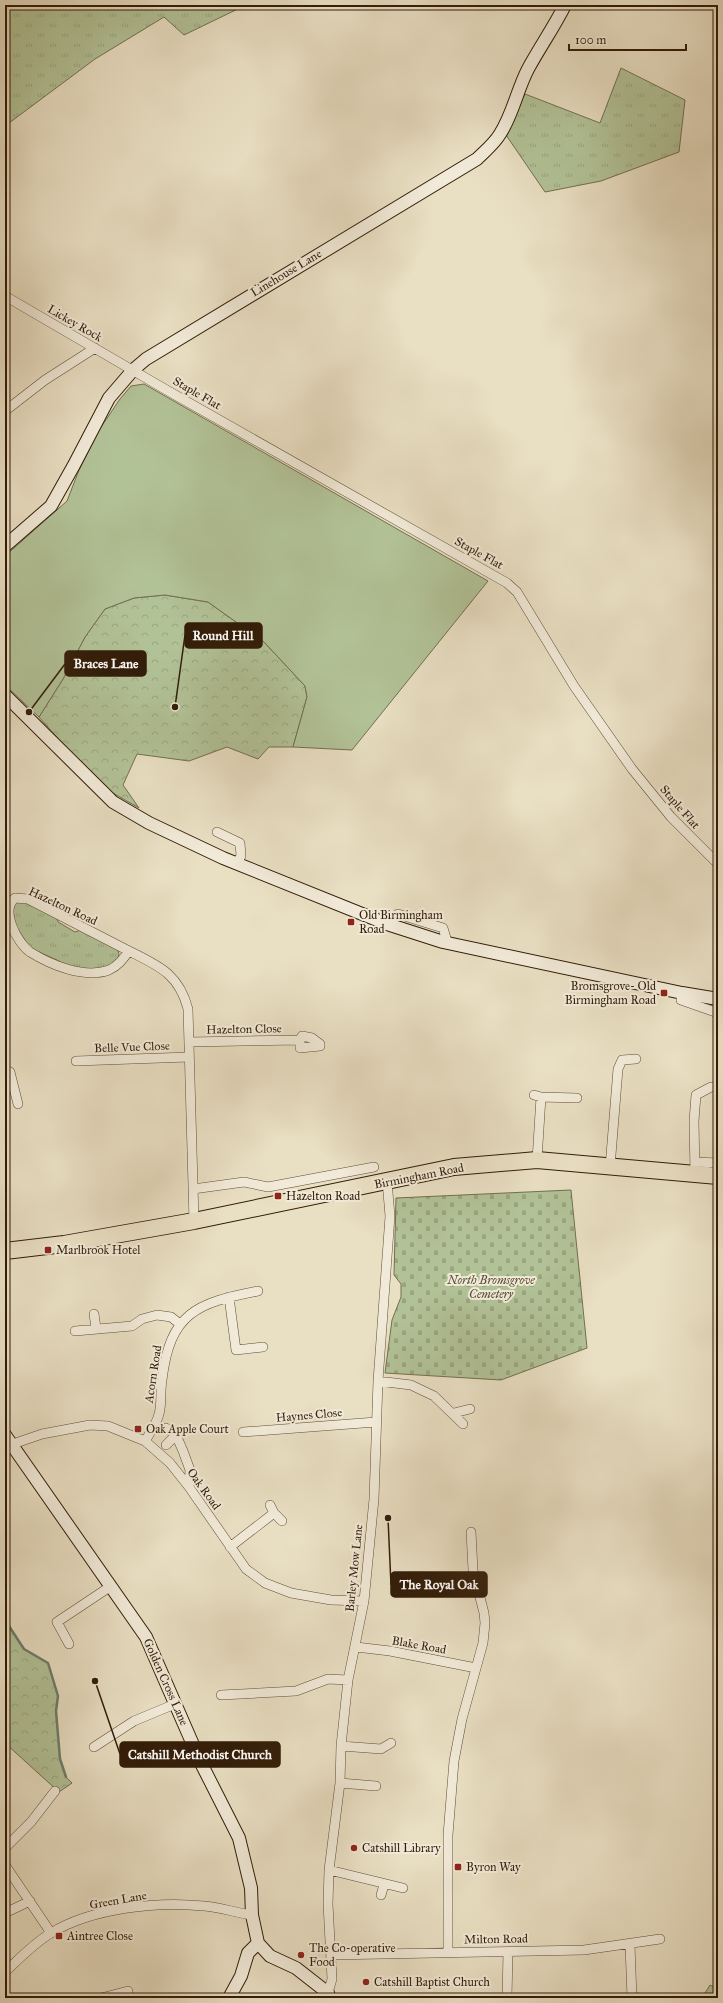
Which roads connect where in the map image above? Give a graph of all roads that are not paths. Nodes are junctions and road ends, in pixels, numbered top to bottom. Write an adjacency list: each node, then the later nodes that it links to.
1 (566, 5): 4 (main road, Linehouse Lane)
2 (5, 296): 3 (street, Lickey Rock)
3 (95, 348): 4 (street, Lickey Rock); 5 (street)
4 (133, 370): 6 (main road, Linehouse Lane); 10 (street, Staple Flat)
5 (5, 411)
6 (5, 546)
7 (5, 695): 9 (main road)
8 (217, 832): 9 (street)
9 (237, 863): 12 (main road)
10 (718, 864)
11 (129, 951): 11 (street, Hazelton Road); 16 (street, Hazelton Road)
12 (682, 993): 13 (main road); 14 (street)
13 (718, 999)
14 (718, 1013)
15 (300, 1040): 16 (street, Hazelton Close)
16 (189, 1042): 17 (street, Hazelton Road)
17 (189, 1057): 19 (street, Belle Vue Close); 31 (street, Hazelton Road)
18 (636, 1059): 27 (street)
19 (76, 1061)
20 (5, 1070): 23 (street)
21 (711, 1087): 28 (street)
22 (577, 1098): 24 (street)
23 (18, 1104)
24 (537, 1160): 27 (highway, Birmingham Road); 30 (highway, Birmingham Road)
25 (718, 1163): 28 (street)
26 (374, 1167): 31 (street)
27 (610, 1167): 28 (highway, Birmingham Road)
28 (695, 1168): 29 (highway, Birmingham Road)
29 (718, 1176)
30 (387, 1181): 32 (highway, Birmingham Road); 41 (street, Barley Mow Lane)
31 (193, 1188): 32 (street, Hazelton Road)
32 (194, 1221): 33 (highway, Birmingham Road)
33 (5, 1251)
34 (258, 1291): 35 (street, Acorn Road)
35 (229, 1297): 37 (street, Acorn Road); 40 (street)
36 (94, 1314): 38 (street)
37 (180, 1324): 38 (street); 50 (street, Acorn Road)
38 (96, 1328): 39 (street)
39 (75, 1331)
40 (263, 1347)
41 (378, 1381): 43 (street); 44 (street, Barley Mow Lane)
42 (470, 1409): 43 (street)
43 (454, 1413): 45 (street)
44 (376, 1422): 47 (street, Haynes Close); 59 (street, Barley Mow Lane)
45 (464, 1424)
46 (166, 1428): 48 (street)
47 (244, 1432)
48 (176, 1435): 51 (street); 52 (street)
49 (8, 1440): 50 (street, Oak Road); 58 (main road, Golden Cross Lane)
50 (145, 1441): 52 (street, Oak Road)
51 (166, 1445)
52 (189, 1487): 57 (street, Oak Road)
53 (270, 1504): 54 (street)
54 (274, 1513): 55 (street); 57 (street)
55 (282, 1521)
56 (471, 1532): 62 (street)
57 (230, 1547): 59 (street, Oak Road)
58 (111, 1586): 60 (street); 65 (main road, Golden Cross Lane)
59 (364, 1601): 61 (street, Barley Mow Lane)
60 (69, 1644)
61 (356, 1647): 62 (street, Blake Road); 63 (street, Barley Mow Lane)
62 (476, 1668): 87 (street)
63 (348, 1680): 64 (street); 69 (street, Barley Mow Lane)
64 (221, 1695)
65 (175, 1704): 67 (street); 82 (main road, Golden Cross Lane)
66 (97, 1732): 67 (street)
67 (102, 1741): 70 (street)
68 (390, 1743): 69 (street)
69 (341, 1746): 71 (street, Barley Mow Lane)
70 (94, 1747)
71 (340, 1783): 72 (street); 76 (street, Barley Mow Lane)
72 (376, 1786)
73 (55, 1791): 74 (street)
74 (5, 1848)
75 (5, 1865): 80 (street)
76 (330, 1870): 77 (street); 89 (street, Barley Mow Lane)
77 (384, 1885): 78 (street); 79 (street)
78 (403, 1888)
79 (381, 1895)
80 (30, 1901): 81 (street); 83 (street)
81 (5, 1913)
82 (252, 1915): 83 (street, Green Lane); 85 (main road, Golden Cross Lane)
83 (51, 1933): 90 (street, Green Lane)
84 (660, 1939): 86 (street, Milton Road)
85 (258, 1943): 92 (main road); 94 (main road)
86 (630, 1945): 88 (street, Milton Road); 96 (street)
87 (448, 1952): 88 (street, Milton Road); 89 (street, Milton Road)
88 (508, 1952): 95 (street)
89 (331, 1955): 92 (street, Barley Mow Lane)
90 (5, 1972)
91 (128, 1991): 93 (street)
92 (328, 1995)
93 (101, 1998)
94 (229, 1998)
95 (507, 1998)
96 (632, 1998)

